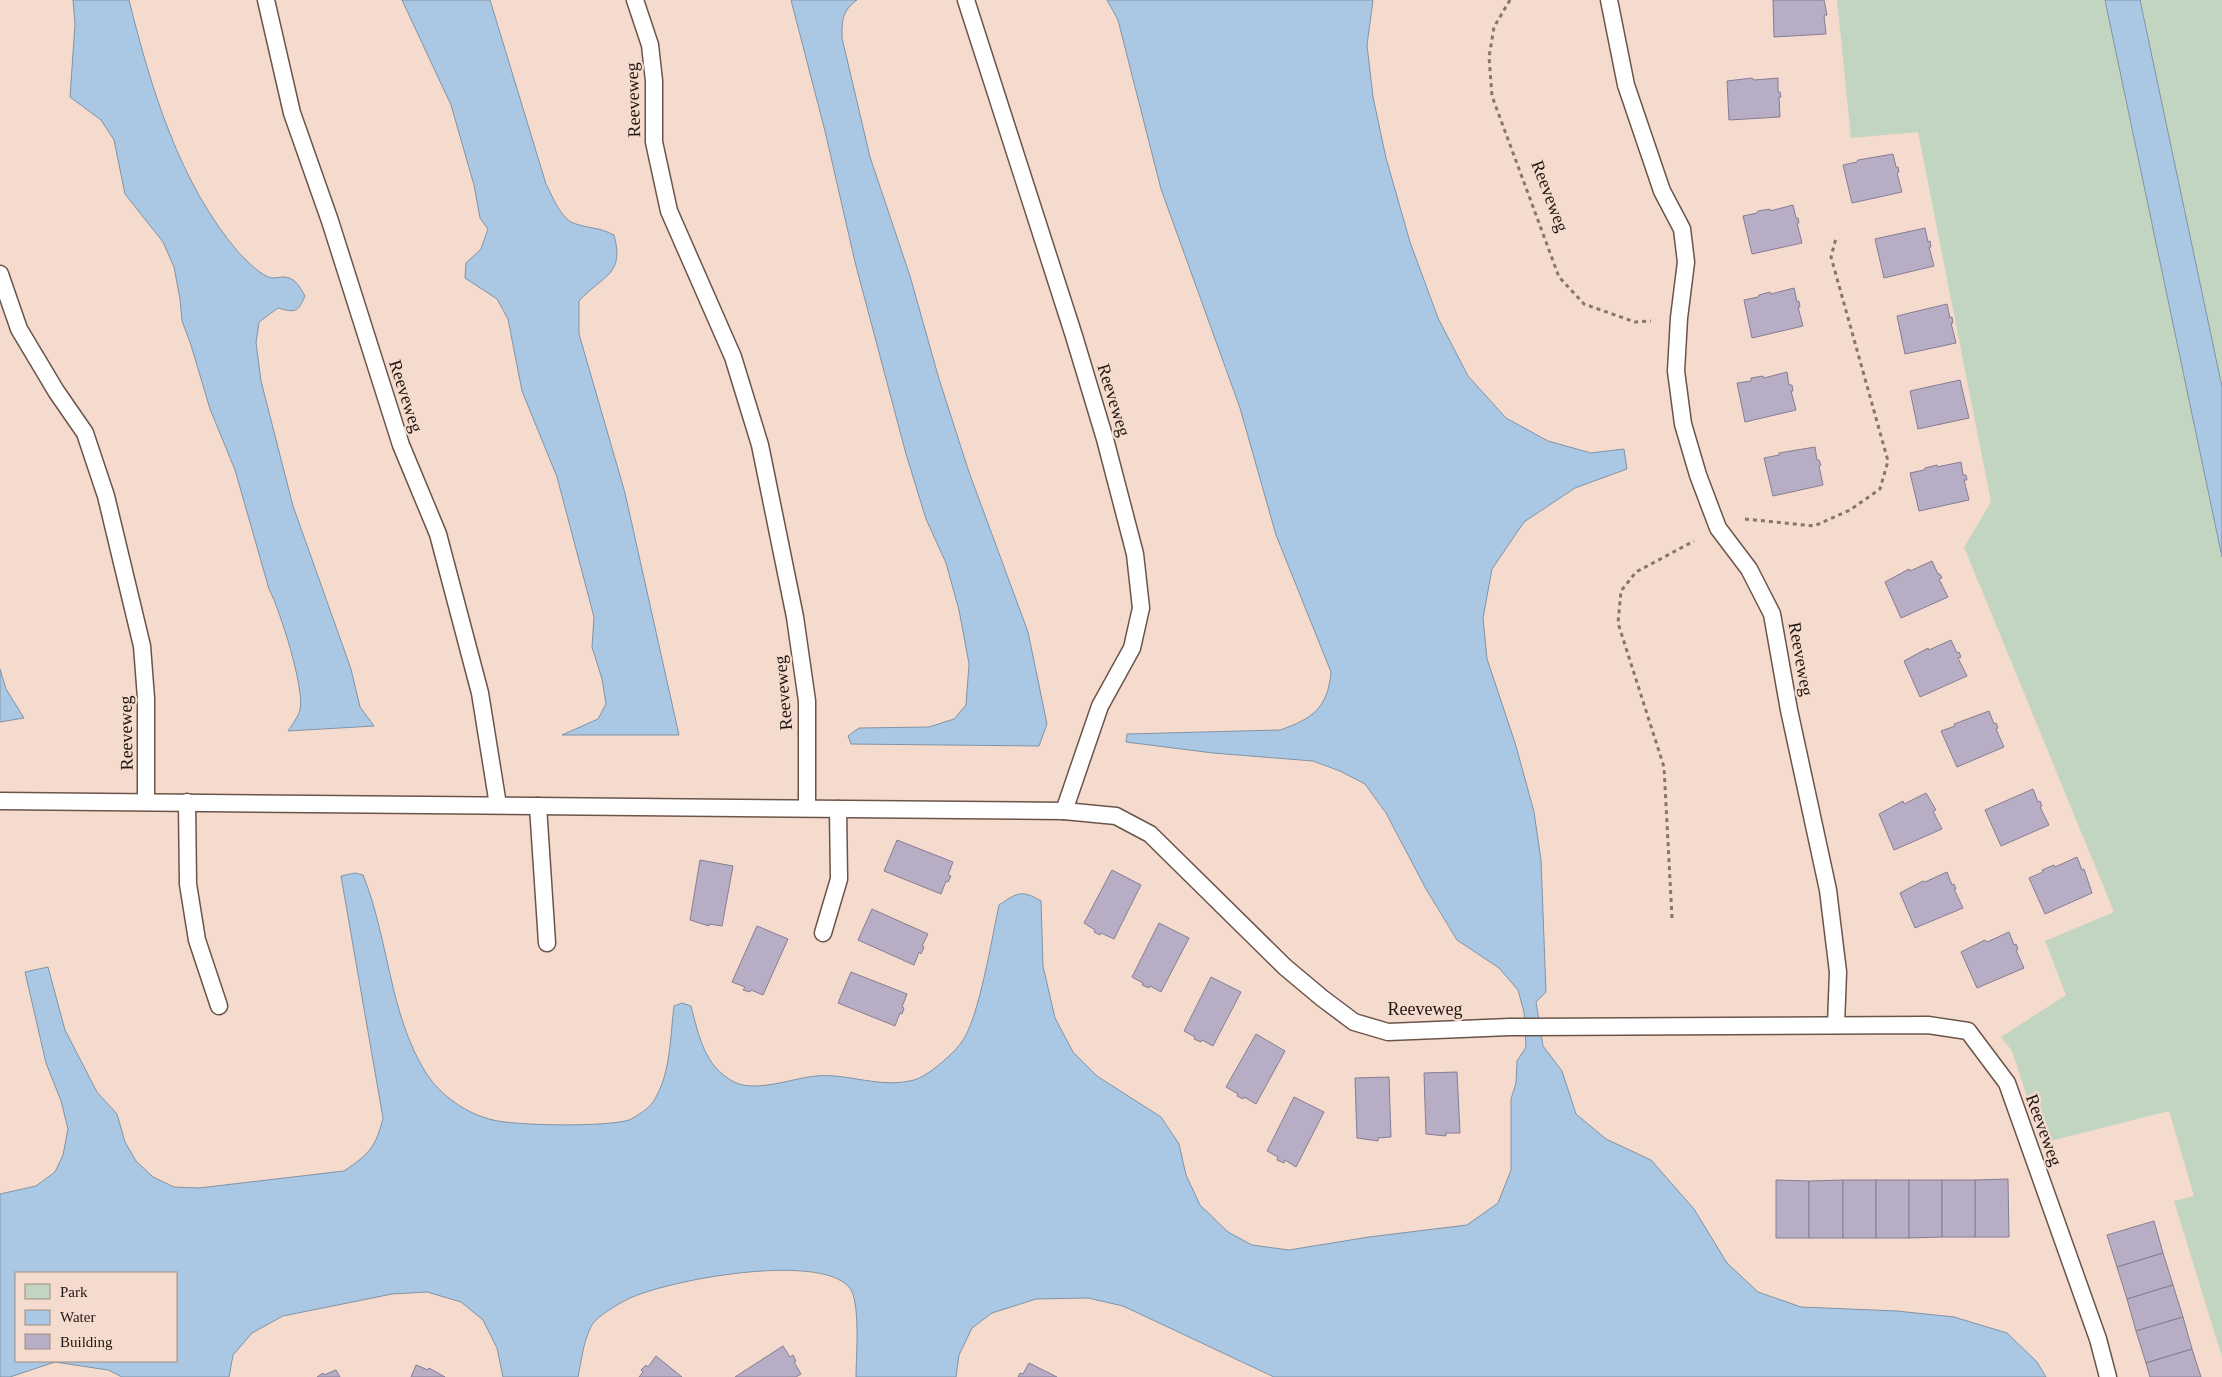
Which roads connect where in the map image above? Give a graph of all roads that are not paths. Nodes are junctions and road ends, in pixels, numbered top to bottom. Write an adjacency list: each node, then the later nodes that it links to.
1 (266, 0): 9 (lane, Reeveweg)
2 (635, 0): 11 (lane, Reeveweg)
3 (966, 0): 13 (lane, Reeveweg)
4 (1609, 0): 17 (lane, Reeveweg)
5 (0, 274): 7 (lane, Reeveweg)
6 (0, 801): 7 (lane, Reeveweg)
7 (146, 802): 8 (lane, Reeveweg)
8 (187, 802): 9 (lane, Reeveweg); 16 (lane)
9 (498, 805): 10 (lane, Reeveweg)
10 (538, 806): 11 (lane, Reeveweg); 15 (lane)
11 (807, 808): 12 (lane, Reeveweg)
12 (838, 809): 13 (lane, Reeveweg); 14 (lane)
13 (1064, 811): 17 (lane, Reeveweg)
14 (823, 932)
15 (547, 943)
16 (219, 1006)
17 (1836, 1025): 18 (lane, Reeveweg)
18 (2108, 1377)

